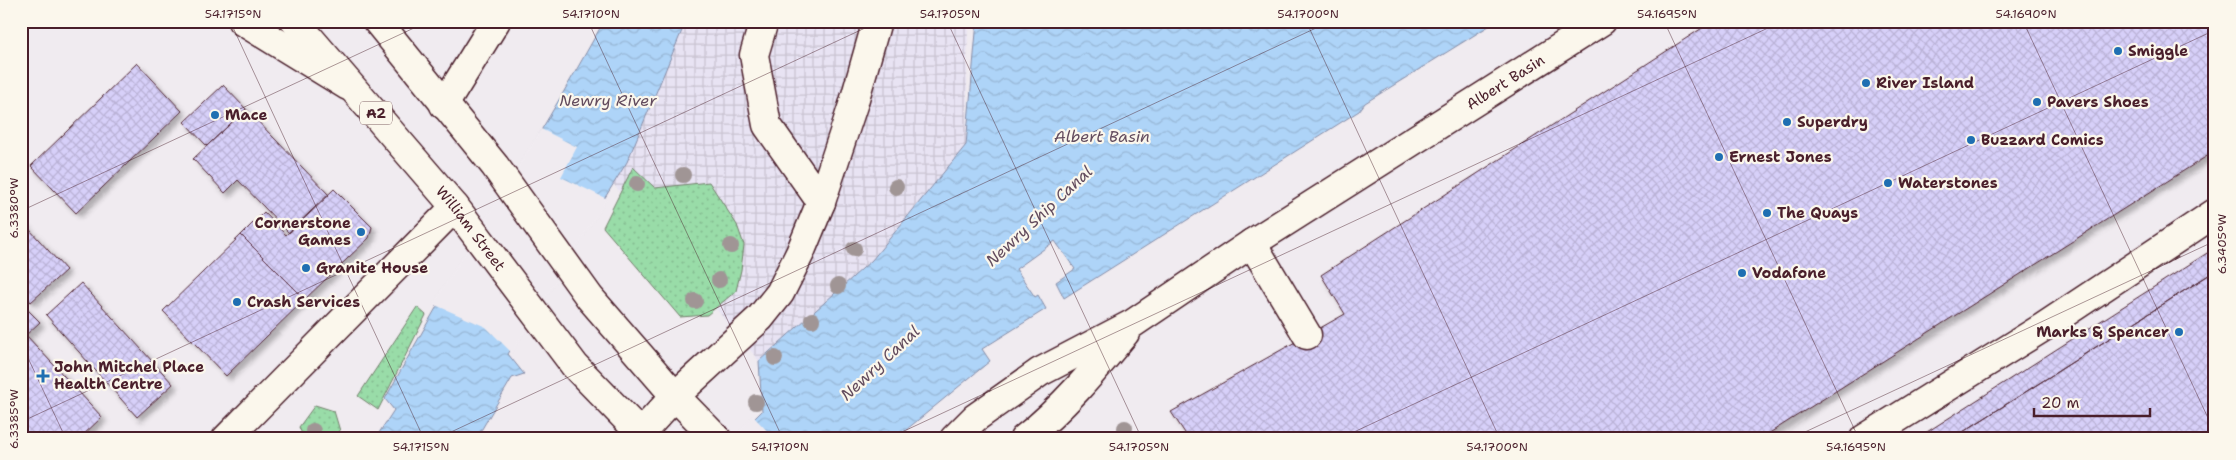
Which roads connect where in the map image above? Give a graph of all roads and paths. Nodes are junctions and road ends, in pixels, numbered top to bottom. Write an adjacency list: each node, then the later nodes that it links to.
1 (242, 21): 8 (street)
2 (294, 21): 8 (street, William Street / A2)
3 (377, 21): 9 (street)
4 (496, 21): 9 (street)
5 (764, 21): 10 (street)
6 (877, 21): 10 (street)
7 (1602, 21): 13 (street, Albert Basin)
8 (356, 90): 11 (street, William Street / A2)
9 (444, 105): 16 (street)
10 (821, 202): 16 (street)
11 (460, 213): 17 (street, William Street / A2); 18 (street)
12 (2215, 213): 22 (street)
13 (1252, 243): 14 (street, Albert Basin); 15 (street)
14 (1132, 324): 20 (street, Albert Basin); 21 (street, Albert Basin)
15 (1308, 334)
16 (675, 396): 17 (street); 19 (street)
17 (643, 436)
18 (226, 439)
19 (718, 439)
20 (954, 439)
21 (1024, 439)
22 (1864, 439)

